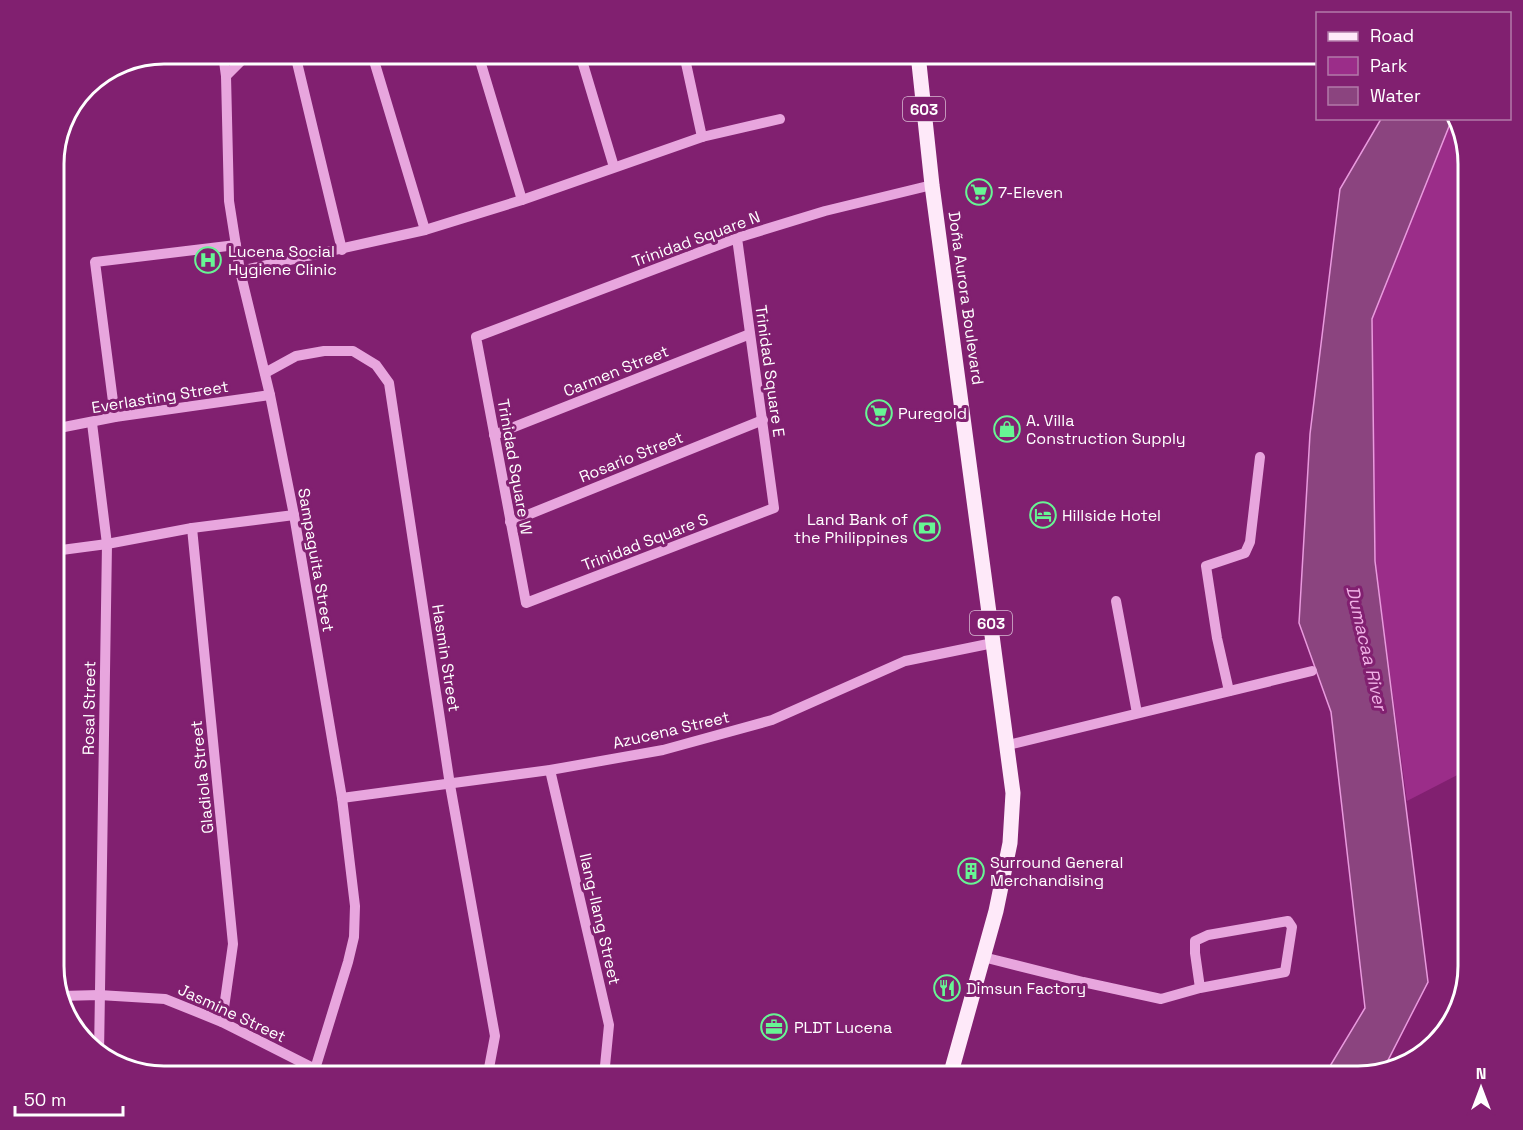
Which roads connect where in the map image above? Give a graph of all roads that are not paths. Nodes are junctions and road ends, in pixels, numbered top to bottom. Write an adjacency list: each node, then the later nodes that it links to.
1 (224, 64): 9 (street, Sampaguita Street)
2 (238, 64): 9 (street)
3 (297, 64): 18 (street)
4 (375, 64): 15 (street)
5 (481, 64): 14 (street)
6 (583, 64): 12 (street)
7 (686, 64): 11 (street)
8 (919, 64): 13 (main road, Doña Aurora Boulevard / 603)
9 (226, 76): 17 (street, Sampaguita Street)
10 (780, 119): 11 (street)
11 (702, 137): 12 (street)
12 (614, 167): 14 (street)
13 (932, 185): 16 (street, Trinidad Square N); 38 (main road, Doña Aurora Boulevard / 603)
14 (522, 200): 15 (street)
15 (425, 230): 18 (street)
16 (737, 238): 20 (street, Trinidad Square E); 21 (street, Trinidad Square N)
17 (236, 245): 19 (street, Sampaguita Street); 24 (street)
18 (342, 250): 19 (street)
19 (240, 271): 22 (street, Sampaguita Street)
20 (750, 334): 25 (street, Trinidad Square E); 28 (street, Carmen Street)
21 (476, 337): 28 (street, Trinidad Square W)
22 (265, 373): 23 (street, Sampaguita Street); 44 (street, Hasmin Street)
23 (270, 395): 24 (street, Everlasting Street); 31 (street, Sampaguita Street)
24 (115, 417): 26 (street, Everlasting Street)
25 (763, 420): 30 (street, Trinidad Square E); 32 (street, Rosario Street)
26 (92, 423): 27 (street, Everlasting Street); 34 (street, Rosal Street)
27 (65, 427)
28 (494, 435): 32 (street, Trinidad Square W)
29 (1260, 457): 40 (street)
30 (774, 508): 37 (street, Trinidad Square S)
31 (294, 515): 33 (street); 45 (street, Sampaguita Street)
32 (510, 522): 37 (street, Trinidad Square W)
33 (192, 528): 34 (street); 50 (street, Gladiola Street)
34 (107, 544): 35 (street); 48 (street, Rosal Street)
35 (65, 550)
36 (1116, 601): 41 (street)
37 (526, 603)
38 (993, 643): 42 (main road, Doña Aurora Boulevard / 603); 43 (street, Azucena Street)
39 (1312, 671): 40 (street)
40 (1229, 691): 41 (street)
41 (1137, 713): 42 (street)
42 (1008, 745): 46 (main road, Doña Aurora Boulevard / 603)
43 (550, 770): 44 (street, Azucena Street); 55 (street, Ilang-Ilang Street)
44 (450, 785): 45 (street, Azucena Street); 54 (street, Hasmin Street)
45 (342, 798): 53 (street, Sampaguita Street)
46 (983, 957): 47 (street); 56 (main road, Doña Aurora Boulevard / 603)
47 (1200, 988): 47 (street)
48 (99, 995): 49 (street, Jasmine Street); 50 (street, Jasmine Street); 51 (street, Rosal Street)
49 (69, 996)
50 (222, 1022): 52 (street, Jasmine Street)
51 (99, 1040)
52 (311, 1066)
53 (316, 1066)
54 (489, 1066)
55 (605, 1066)
56 (953, 1066)

